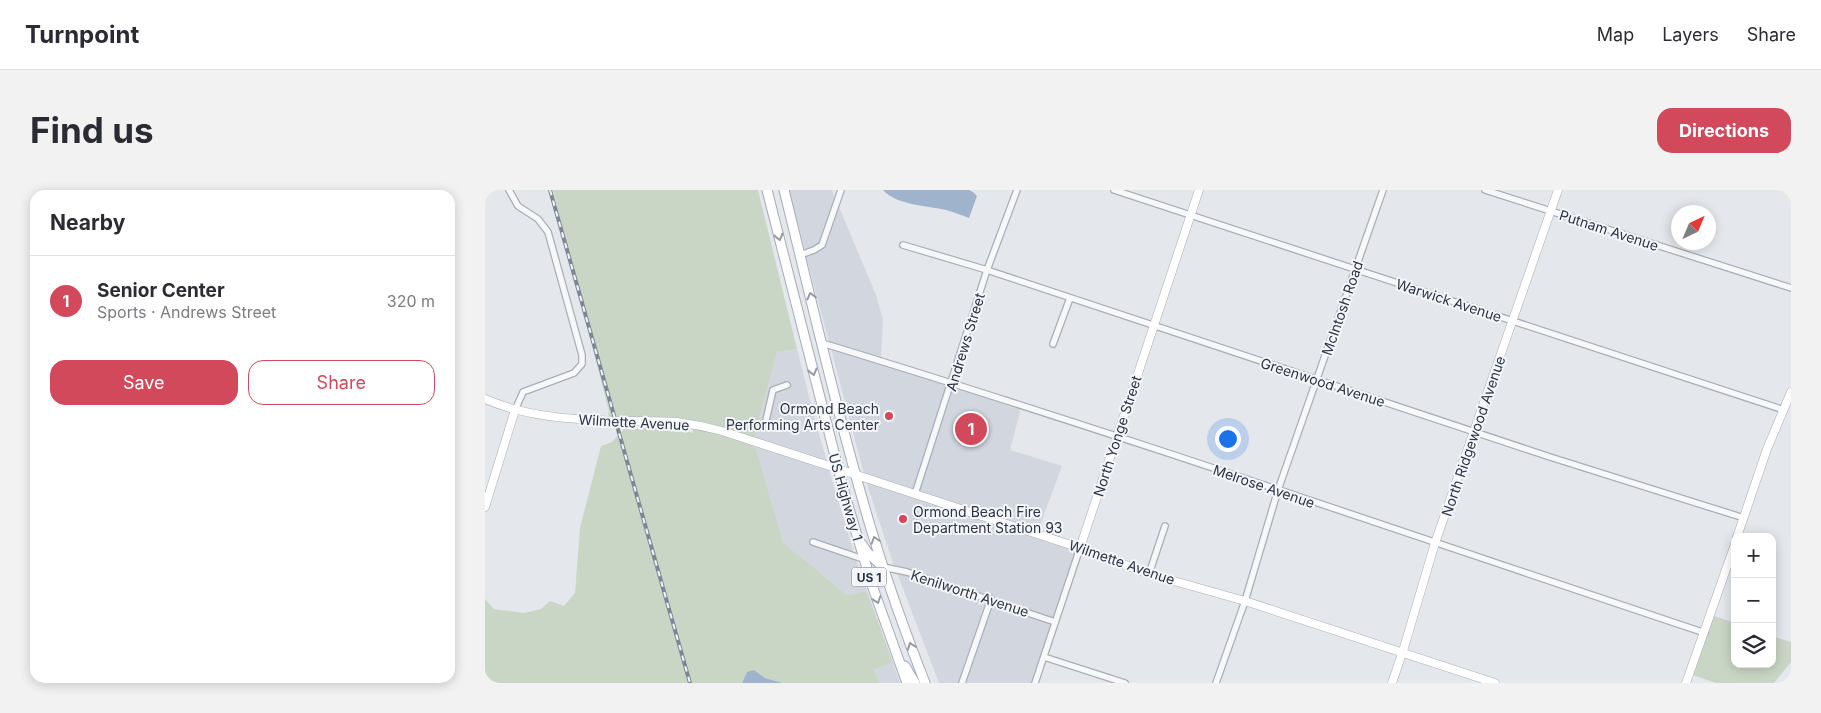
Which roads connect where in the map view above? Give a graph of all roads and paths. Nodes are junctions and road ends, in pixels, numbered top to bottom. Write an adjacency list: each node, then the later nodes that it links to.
1 (509, 190): 29 (street)
2 (767, 190): 20 (main road, US Highway 1 / US 1, one-way to 20)
3 (784, 190): 14 (main road, US Highway 1 / US 1)
4 (841, 190): 14 (street)
5 (1017, 190): 15 (street, Andrews Street)
6 (1114, 190): 12 (street, Warwick Avenue)
7 (1199, 190): 12 (street, North Yonge Street)
8 (1383, 190): 16 (street, McIntosh Road)
9 (1485, 190): 11 (street, Putnam Avenue)
10 (1558, 190): 11 (street, North Ridgewood Avenue)
11 (1551, 212): 17 (street, Putnam Avenue); 19 (street, North Ridgewood Avenue)
12 (1191, 215): 16 (street, Warwick Avenue); 21 (street, North Yonge Street)
13 (903, 245): 15 (street, Greenwood Avenue)
14 (800, 255): 22 (main road, US Highway 1 / US 1, one-way to 14)
15 (987, 270): 18 (street, Greenwood Avenue); 25 (street, Andrews Street)
16 (1356, 270): 19 (street, Warwick Avenue); 24 (street, McIntosh Road)
17 (1791, 288)
18 (1070, 298): 21 (street, Greenwood Avenue); 23 (street)
19 (1513, 321): 30 (street, Warwick Avenue); 32 (street, North Ridgewood Avenue)
20 (801, 325): 22 (main road); 34 (main road, US Highway 1 / US 1, one-way to 34)
21 (1154, 325): 24 (street, Greenwood Avenue); 33 (street, North Yonge Street)
22 (823, 343): 25 (street, Melrose Avenue); 35 (main road, US Highway 1 / US 1)
23 (1053, 344)
24 (1317, 380): 32 (street, Greenwood Avenue); 36 (street, McIntosh Road)
25 (952, 383): 33 (street, Melrose Avenue); 37 (street, Andrews Street)
26 (787, 386): 31 (street)
27 (1791, 392): 30 (street)
28 (485, 399): 29 (street, Wilmette Avenue)
29 (515, 410): 34 (street, Wilmette Avenue); 38 (street)
30 (1784, 410): 39 (street)
31 (770, 428)
32 (1475, 432): 39 (street, Greenwood Avenue); 44 (street, North Ridgewood Avenue)
33 (1117, 436): 36 (street, Melrose Avenue); 45 (street, North Yonge Street)
34 (837, 469): 35 (street, Wilmette Avenue); 42 (main road, US Highway 1 / US 1)
35 (856, 475): 37 (street, Wilmette Avenue); 48 (main road, US Highway 1 / US 1, one-way to 35)
36 (1278, 490): 44 (street, Melrose Avenue); 52 (street, McIntosh Road)
37 (915, 494): 45 (street, Wilmette Avenue)
38 (485, 507)
39 (1743, 518): 41 (street)
40 (1165, 526): 49 (street)
41 (1738, 533)
42 (857, 537): 47 (main road, US Highway 1 / US 1); 48 (main road)
43 (813, 542): 47 (street)
44 (1435, 543): 54 (street, Melrose Avenue); 55 (street, North Ridgewood Avenue)
45 (1081, 548): 49 (street, Wilmette Avenue); 53 (street, North Yonge Street)
46 (1731, 556): 54 (street)
47 (863, 559): 50 (main road); 56 (main road, US Highway 1 / US 1, one-way to 56)
48 (883, 567): 50 (main road, US Highway 1 / US 1); 51 (street, Kenilworth Avenue)
49 (1149, 574): 52 (street, Wilmette Avenue)
50 (890, 586): 60 (main road, US Highway 1 / US 1, one-way to 50)
51 (991, 599): 53 (street, Kenilworth Avenue); 61 (street)
52 (1245, 600): 55 (street, Wilmette Avenue); 64 (street, McIntosh Road)
53 (1055, 622): 57 (street, North Yonge Street)
54 (1705, 633): 67 (street)
55 (1403, 652): 65 (street, North Ridgewood Avenue); 66 (street, Wilmette Avenue)
56 (896, 654): 58 (main road, US Highway 1 / US 1); 59 (main road)
57 (1044, 656): 62 (street, North Yonge Street); 63 (street)
58 (907, 683)
59 (915, 683)
60 (925, 683)
61 (962, 683)
62 (1035, 683)
63 (1125, 683)
64 (1216, 683)
65 (1392, 683)
66 (1495, 683)
67 (1686, 683)

